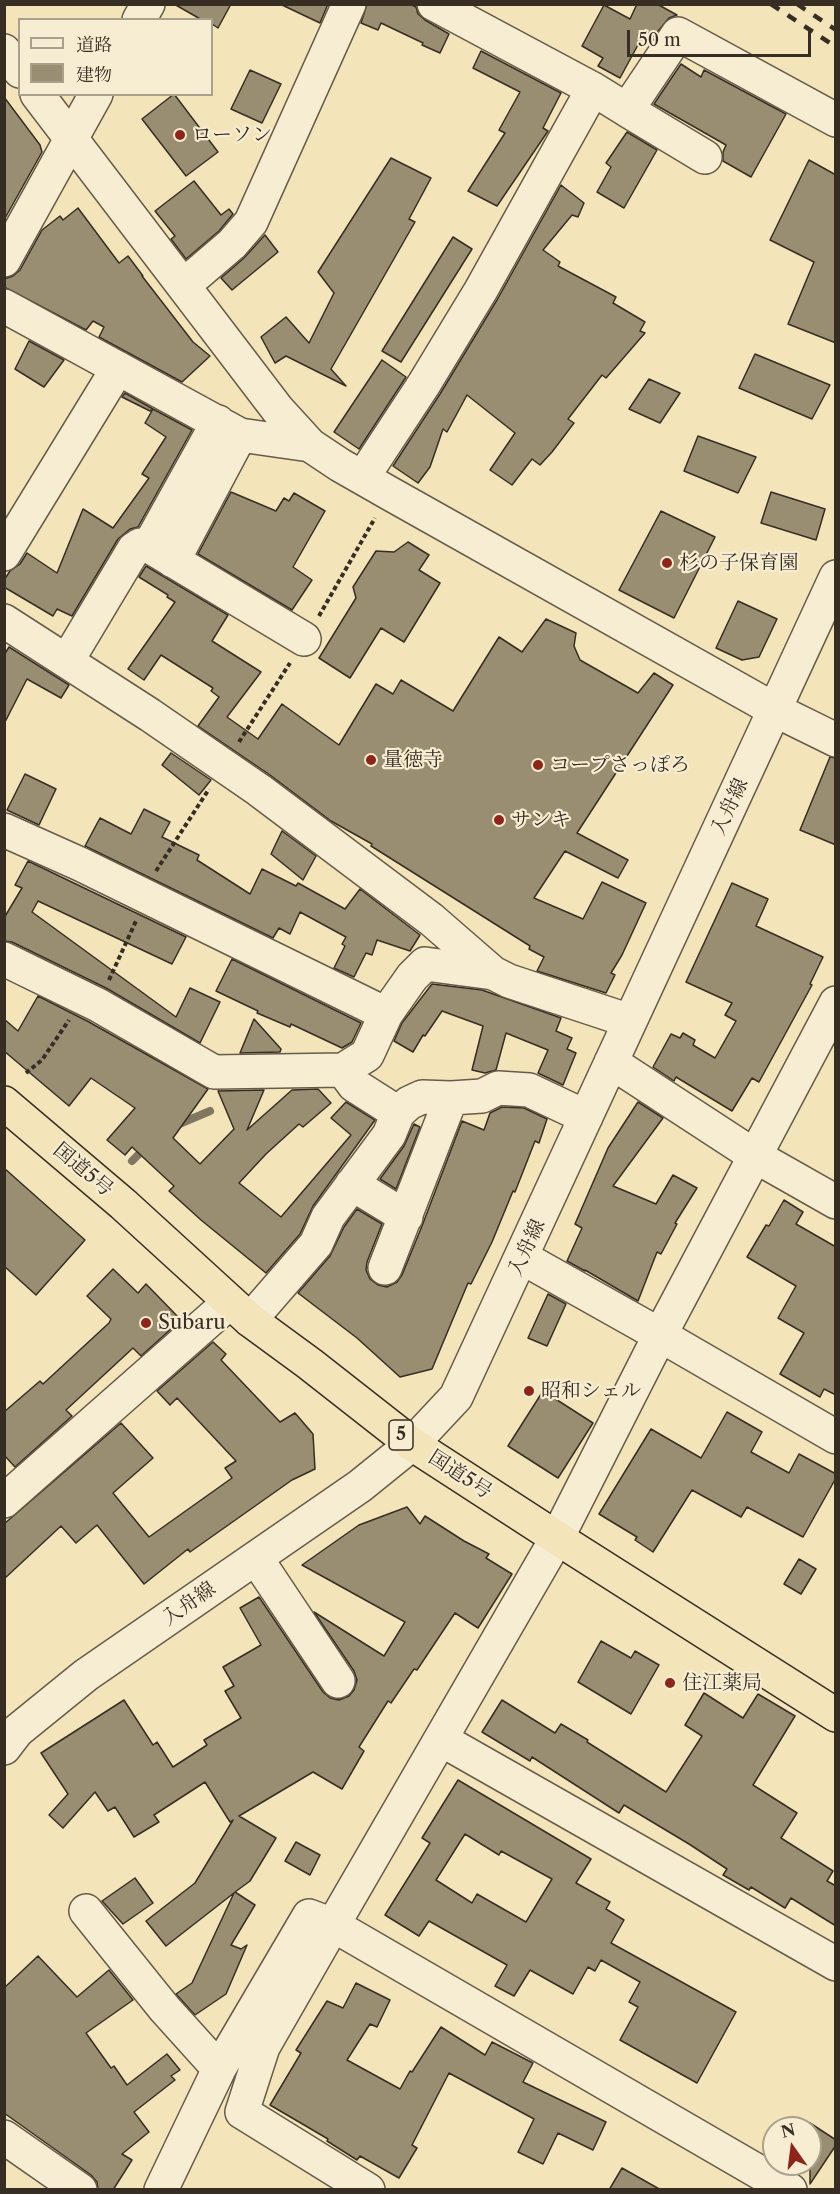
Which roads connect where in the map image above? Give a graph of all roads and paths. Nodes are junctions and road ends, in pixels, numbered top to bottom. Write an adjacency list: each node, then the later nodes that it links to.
1 (147, 4): 4 (street)
2 (349, 4): 15 (street)
3 (434, 4): 7 (street)
4 (140, 18)
5 (4, 51): 6 (street)
6 (18, 68)
7 (593, 89): 10 (street); 20 (street)
8 (38, 96): 12 (street)
9 (95, 96): 12 (street)
10 (627, 110): 11 (street); 13 (street)
11 (836, 120)
12 (70, 139): 14 (street); 15 (street)
13 (705, 157)
14 (4, 260)
15 (184, 285): 19 (street)
16 (4, 306): 17 (street)
17 (118, 368): 18 (street); 21 (street)
18 (229, 429): 19 (street); 22 (street)
19 (310, 445): 20 (street)
20 (376, 485): 25 (path); 27 (street)
21 (8, 542)
22 (161, 554): 25 (street); 26 (street)
23 (836, 576): 27 (street, 入舟線)
24 (4, 621): 26 (street)
25 (304, 639): 29 (path)
26 (67, 661): 29 (street)
27 (776, 710): 28 (street); 37 (street, 入舟線)
28 (836, 740)
29 (224, 766): 31 (path); 33 (street)
30 (4, 830): 31 (street)
31 (144, 896): 34 (path); 36 (street)
32 (4, 959): 34 (street)
33 (493, 973): 36 (street); 37 (street)
34 (90, 1002): 39 (street); 40 (path)
35 (836, 1003): 45 (street)
36 (386, 1014): 39 (street)
37 (630, 1021): 38 (street, 入舟線)
38 (611, 1062): 44 (street, 入舟線); 45 (street)
39 (343, 1070): 43 (street)
40 (26, 1073)
41 (451, 1098): 43 (street); 44 (street); 48 (street)
42 (4, 1103): 51 (highway, 国道5号 / 5)
43 (398, 1113): 46 (street)
44 (586, 1117): 49 (street, 入舟線)
45 (755, 1156): 47 (street); 52 (street)
46 (352, 1184): 48 (street); 51 (street)
47 (836, 1202)
48 (406, 1217): 50 (street)
49 (523, 1258): 52 (street); 54 (street, 入舟線)
50 (385, 1268)
51 (240, 1311): 54 (highway, 国道5号 / 5); 55 (street)
52 (660, 1335): 53 (street); 56 (street)
53 (836, 1437)
54 (412, 1444): 56 (highway, 国道5号 / 5); 57 (street, 入舟線)
55 (9, 1487)
56 (557, 1538): 59 (highway, 国道5号 / 5); 60 (street)
57 (256, 1558): 58 (street); 61 (street, 入舟線)
58 (338, 1681)
59 (836, 1715)
60 (442, 1740): 63 (street); 64 (street)
61 (4, 1748)
62 (86, 1911): 65 (street)
63 (333, 1925): 65 (street); 69 (street); 70 (street)
64 (836, 1964)
65 (219, 2069): 68 (street)
66 (4, 2136): 67 (street)
67 (80, 2190)
68 (161, 2190)
69 (368, 2190)
70 (790, 2190)

